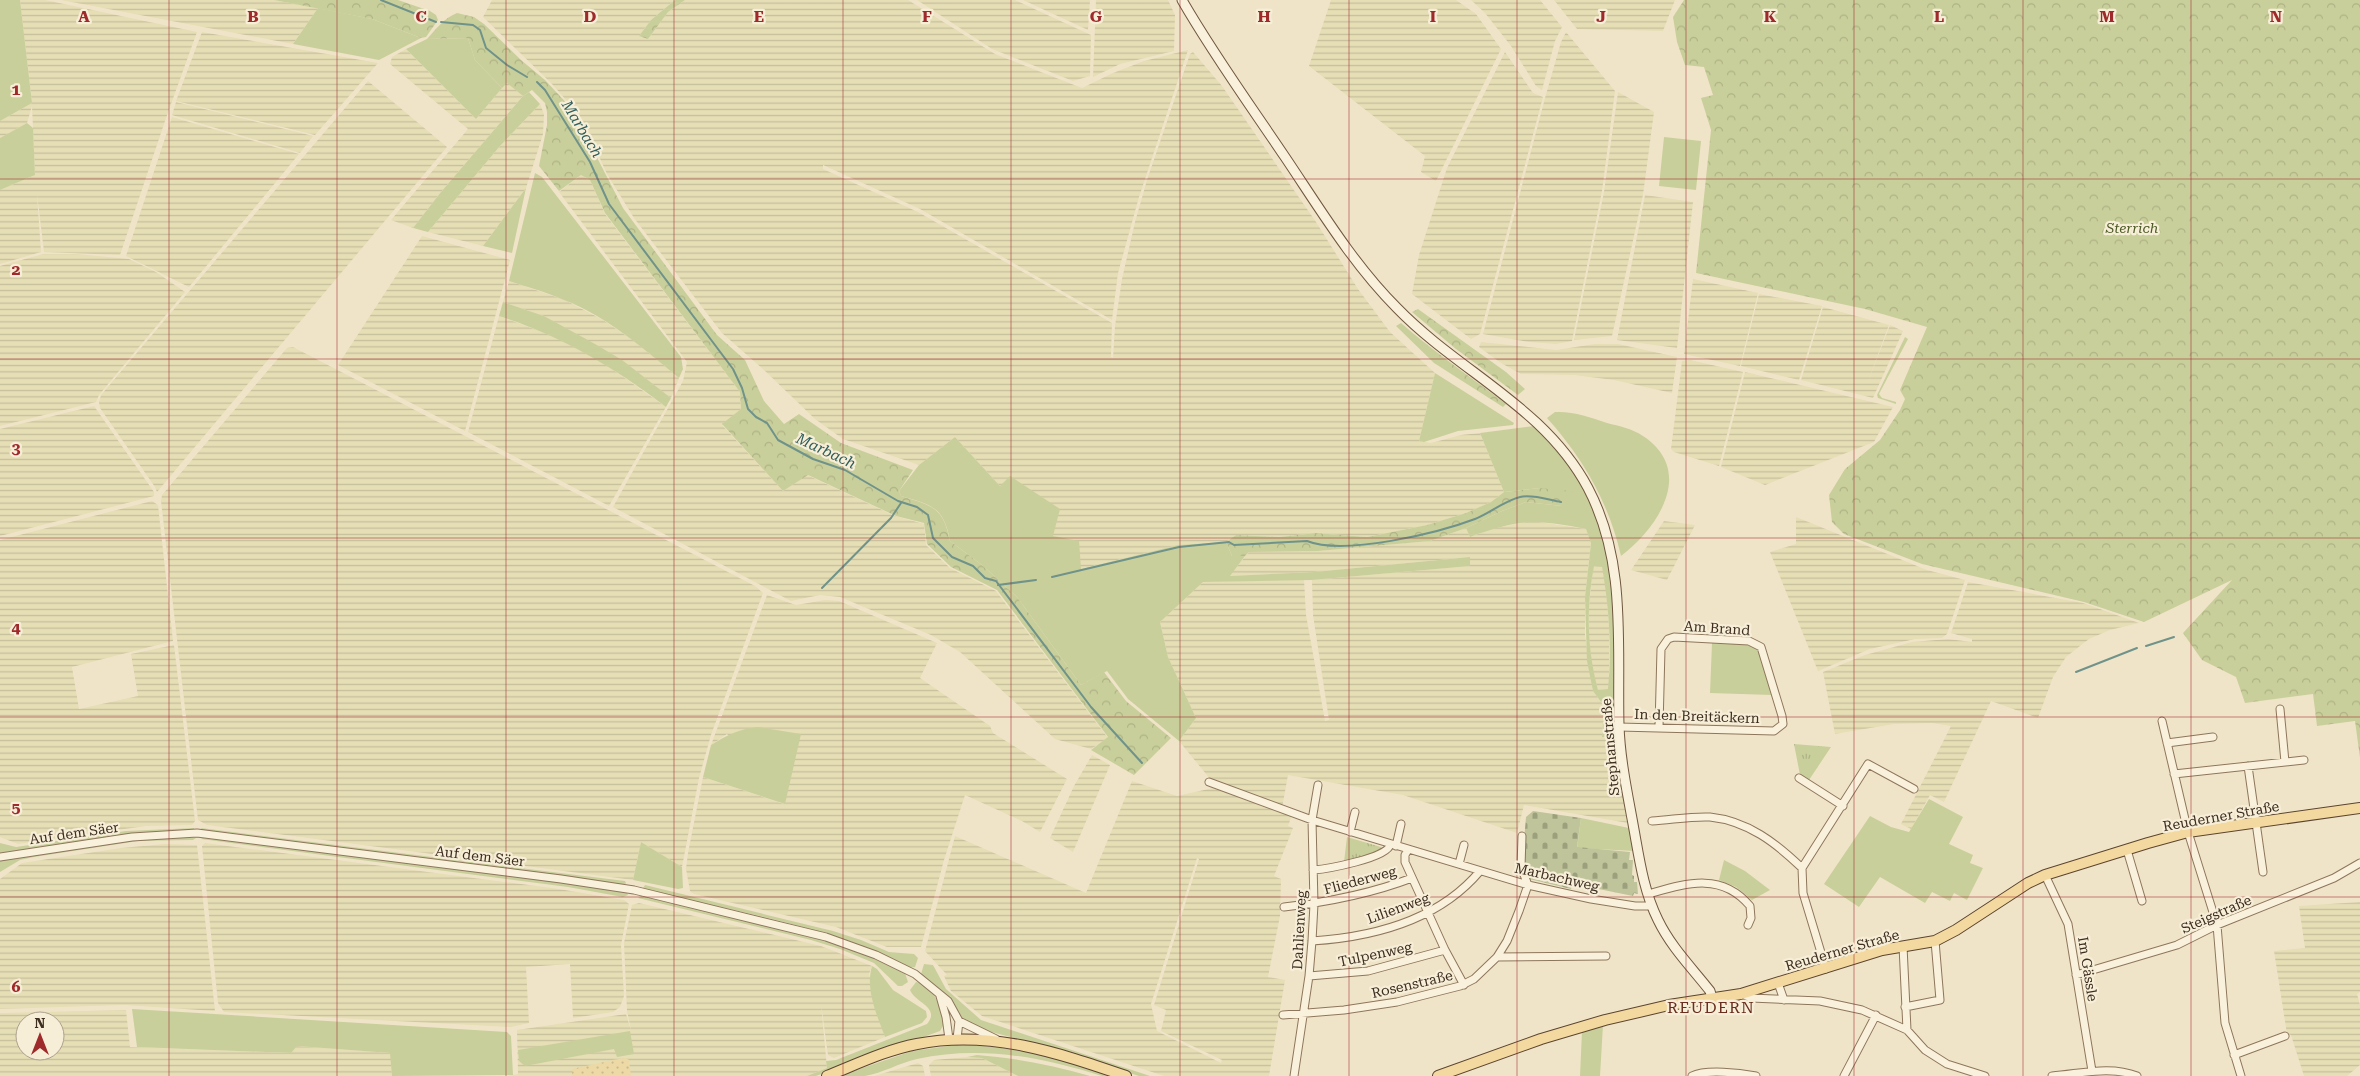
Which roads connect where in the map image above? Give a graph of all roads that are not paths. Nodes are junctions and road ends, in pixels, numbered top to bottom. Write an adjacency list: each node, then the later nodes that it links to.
1 (1182, 0): 4 (street, Stephanstraße)
2 (2280, 709): 10 (street)
3 (2162, 721): 8 (street)
4 (1619, 726): 5 (street, In den Breitäckern); 41 (street, Stephanstraße)
5 (1659, 727): 6 (street, In den Breitäckern); 6 (street, Am Brand)
6 (1774, 731)
7 (2213, 737): 8 (street)
8 (2167, 743): 12 (street)
9 (2304, 760): 10 (street)
10 (2285, 762): 11 (street)
11 (2248, 766): 12 (street); 22 (street)
12 (2174, 774): 25 (street)
13 (1798, 778): 17 (street)
14 (1209, 782): 20 (street, Marbachweg)
15 (1318, 785): 20 (street, Dahlienweg)
16 (1914, 789): 17 (street)
17 (1844, 806): 34 (street)
18 (2360, 808): 22 (main road, Reuderner Straße)
19 (1355, 812): 24 (street)
20 (1312, 820): 24 (street, Marbachweg); 35 (street, Dahlienweg)
21 (1652, 820): 34 (street)
22 (2255, 823): 25 (main road, Reuderner Straße); 37 (street)
23 (1401, 824): 28 (street)
24 (1350, 832): 28 (street, Marbachweg)
25 (2188, 832): 30 (main road, Reuderner Straße); 48 (street)
26 (1522, 836): 40 (street)
27 (1464, 845): 33 (street)
28 (1393, 846): 29 (street, Marbachweg); 35 (street)
29 (1408, 850): 33 (street, Marbachweg); 39 (street)
30 (2127, 850): 38 (main road, Reuderner Straße); 42 (street)
31 (0, 857): 60 (street, Auf dem Säer)
32 (2360, 863): 48 (street, Steigstraße)
33 (1459, 864): 36 (street, Marbachweg)
34 (1802, 868): 55 (street)
35 (1314, 870): 43 (street, Dahlienweg)
36 (1480, 870): 40 (street, Marbachweg); 46 (street, Lilienweg)
37 (2263, 872)
38 (2045, 876): 50 (main road, Reuderner Straße); 56 (street, Im Gässle)
39 (1412, 878): 43 (street, Fliederweg); 46 (street)
40 (1528, 885): 44 (street, Marbachweg); 54 (street, Rosenstraße)
41 (1648, 894): 44 (street, Stephanstraße); 47 (street)
42 (2142, 901)
43 (1314, 904): 45 (street, Fliederweg); 49 (street, Dahlienweg)
44 (1652, 906): 62 (street, Stephanstraße)
45 (1284, 907)
46 (1428, 914): 49 (street, Lilienweg); 52 (street)
47 (1748, 925)
48 (2217, 925): 56 (street, Steigstraße); 73 (street)
49 (1312, 941): 57 (street, Dahlienweg)
50 (1935, 941): 51 (main road, Reuderner Straße); 64 (street)
51 (1903, 946): 55 (main road, Reuderner Straße); 64 (street)
52 (1445, 950): 57 (street, Tulpenweg); 59 (street)
53 (1606, 956): 54 (street)
54 (1497, 957): 59 (street, Rosenstraße)
55 (1826, 969): 58 (main road, Reuderner Straße)
56 (2076, 975): 74 (street, Im Gässle)
57 (1309, 976): 65 (street, Dahlienweg)
58 (1778, 983): 61 (main road, Reuderner Straße); 63 (street)
59 (1464, 985): 65 (street, Rosenstraße)
60 (938, 993): 68 (street, Auf dem Säer); 71 (street)
61 (1741, 994): 62 (main road, Reuderner Straße); 63 (street)
62 (1712, 998): 78 (main road, Reuderner Straße)
63 (1784, 1000): 67 (street)
64 (1906, 1007): 69 (street)
65 (1304, 1013): 66 (street, Rosenstraße); 77 (street, Dahlienweg)
66 (1283, 1015)
67 (1876, 1015): 69 (street); 81 (street)
68 (959, 1021): 71 (street); 72 (street)
69 (1907, 1030): 82 (street)
70 (2285, 1036): 73 (street)
71 (953, 1039): 72 (main road); 75 (main road)
72 (1001, 1041): 76 (main road)
73 (2234, 1055): 85 (street)
74 (2092, 1071): 83 (street); 84 (street)
75 (827, 1076)
76 (1126, 1076)
77 (1294, 1076)
78 (1438, 1076)
79 (1692, 1076): 80 (street)
80 (1756, 1076)
81 (1844, 1076)
82 (1985, 1076)
83 (2052, 1076)
84 (2137, 1076)
85 (2241, 1076)

